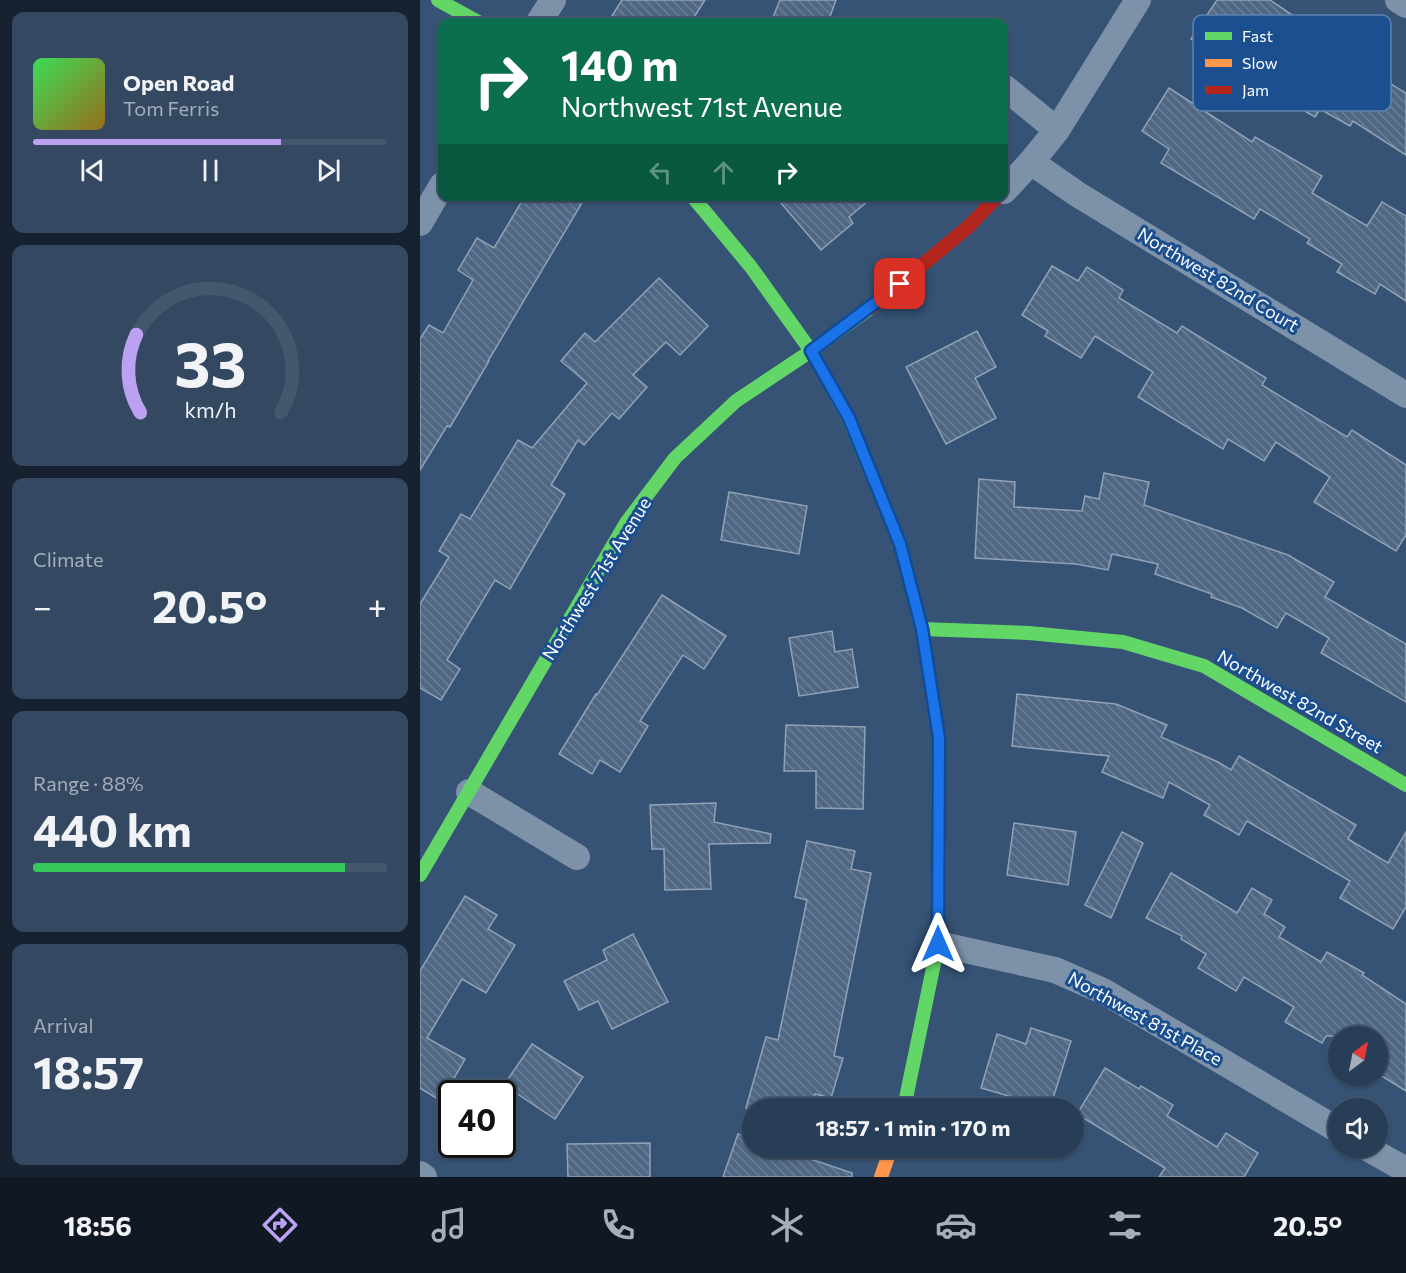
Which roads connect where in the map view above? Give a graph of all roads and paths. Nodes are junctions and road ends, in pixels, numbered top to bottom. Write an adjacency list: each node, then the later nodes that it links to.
1 (438, 0): 6 (street)
2 (553, 0): 7 (street)
3 (1138, 0): 9 (street)
4 (1398, 0): 5 (street)
5 (1406, 5)
6 (471, 18)
7 (542, 18)
8 (1008, 90): 9 (street)
9 (1057, 130): 10 (street)
10 (1031, 162): 11 (street); 17 (street, Northwest 82nd Court)
11 (1008, 187)
12 (438, 192): 15 (street)
13 (696, 201): 16 (street)
14 (993, 201): 16 (street, Northwest 71st Avenue)
15 (420, 223)
16 (811, 351): 18 (street); 20 (street, Northwest 71st Avenue)
17 (1406, 395)
18 (922, 629): 19 (street, Northwest 82nd Street); 23 (street)
19 (1406, 785)
20 (469, 792): 21 (street); 22 (street, Northwest 71st Avenue)
21 (577, 857)
22 (420, 875)
23 (938, 944): 24 (street); 25 (street, Northwest 81st Place)
24 (906, 1098)
25 (1328, 1124)
26 (888, 1158): 31 (street)
27 (1385, 1158): 28 (street)
28 (1406, 1170)
29 (420, 1174): 30 (street)
30 (424, 1177)
31 (881, 1177)

